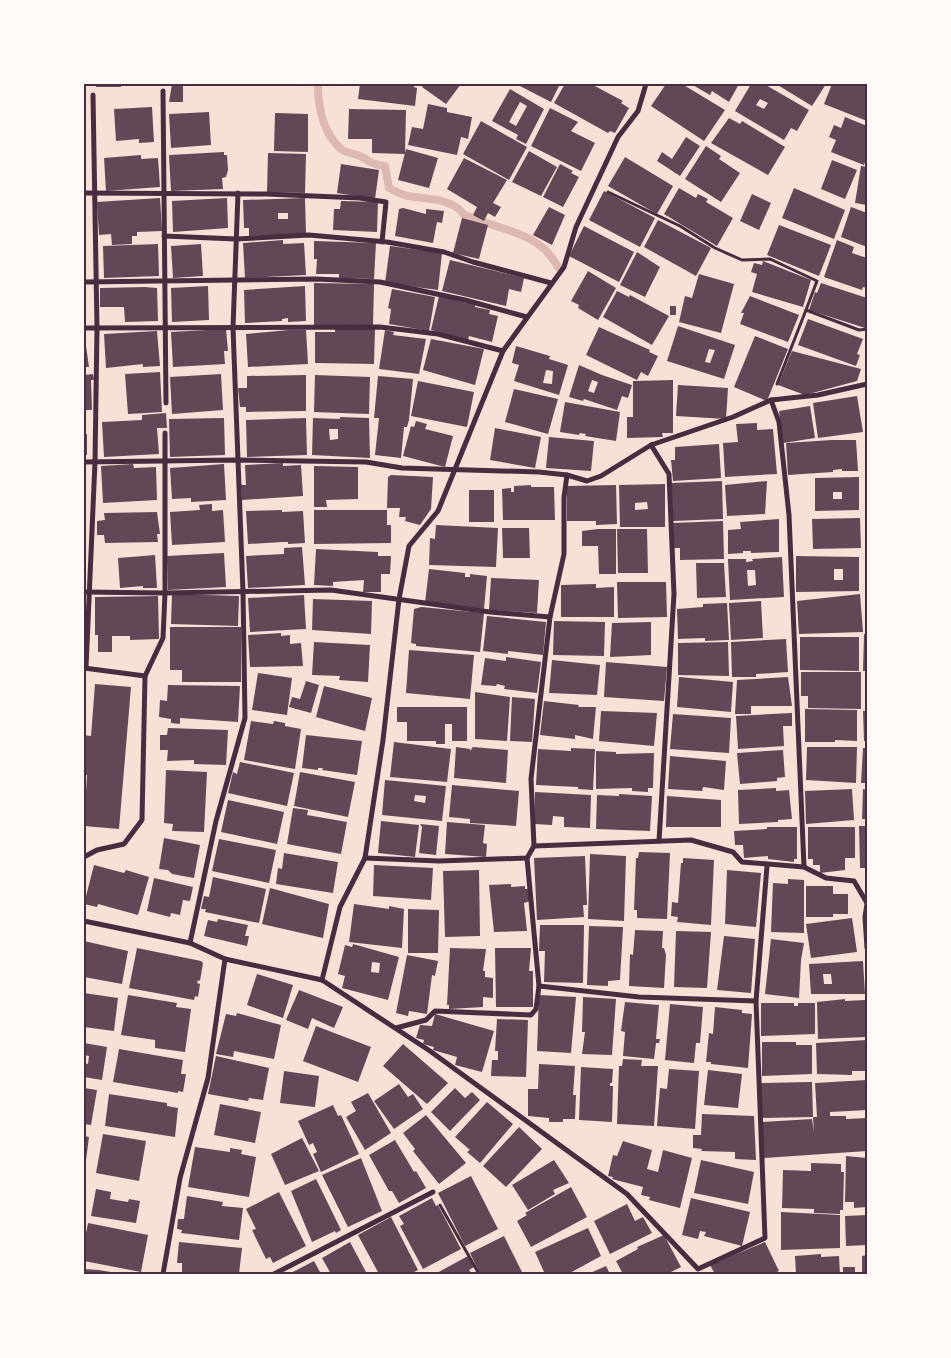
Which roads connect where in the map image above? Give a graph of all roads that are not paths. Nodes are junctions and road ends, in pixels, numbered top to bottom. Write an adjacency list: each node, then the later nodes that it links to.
1 (646, 84): 15 (street)
2 (163, 91): 4 (street)
3 (92, 96): 6 (street)
4 (164, 192): 6 (street); 7 (street); 8 (street)
5 (84, 193): 6 (street)
6 (92, 193): 12 (street)
7 (238, 193): 9 (street); 10 (street)
8 (164, 236): 9 (street); 13 (street)
9 (236, 239): 10 (street); 14 (street)
10 (382, 242): 15 (street)
11 (84, 282): 12 (street)
12 (96, 282): 13 (street); 18 (street)
13 (165, 282): 14 (street); 20 (street)
14 (234, 282): 16 (street); 19 (street)
15 (551, 283): 16 (street)
16 (527, 317): 21 (street)
17 (84, 328): 18 (street)
18 (97, 328): 20 (street); 29 (street)
19 (232, 328): 20 (street); 21 (street); 27 (street)
20 (165, 329): 24 (street)
21 (503, 351): 31 (street)
22 (867, 384): 23 (street)
23 (771, 400): 26 (street); 47 (street)
24 (166, 403)
25 (165, 433): 30 (street)
26 (651, 445): 32 (street); 41 (street)
27 (237, 460): 30 (street); 31 (street); 35 (street)
28 (84, 462): 29 (street)
29 (95, 462): 30 (street); 34 (street)
30 (165, 463): 36 (street)
31 (456, 470): 32 (street); 37 (street)
32 (567, 475): 38 (street)
33 (84, 592): 34 (street)
34 (90, 592): 36 (street); 39 (street)
35 (243, 592): 36 (street); 37 (street); 51 (street)
36 (165, 593): 40 (street)
37 (400, 599): 38 (street); 44 (street)
38 (550, 618): 42 (street)
39 (85, 668): 40 (street)
40 (145, 676): 43 (street)
41 (659, 841): 42 (street); 46 (street)
42 (534, 846): 45 (street)
43 (84, 857)
44 (365, 858): 45 (street); 54 (street)
45 (527, 858): 55 (street)
46 (766, 866): 47 (street); 56 (street)
47 (804, 867): 48 (street)
48 (866, 897): 49 (street)
49 (867, 904): 52 (street)
50 (84, 921): 51 (street)
51 (190, 943): 53 (street)
52 (867, 948)
53 (225, 959): 54 (street); 60 (street)
54 (322, 980): 57 (street)
55 (539, 986): 56 (street); 57 (street)
56 (756, 1001): 59 (street)
57 (396, 1028): 59 (street)
58 (433, 1192): 61 (street)
59 (700, 1271)
60 (163, 1274)
61 (274, 1274)

